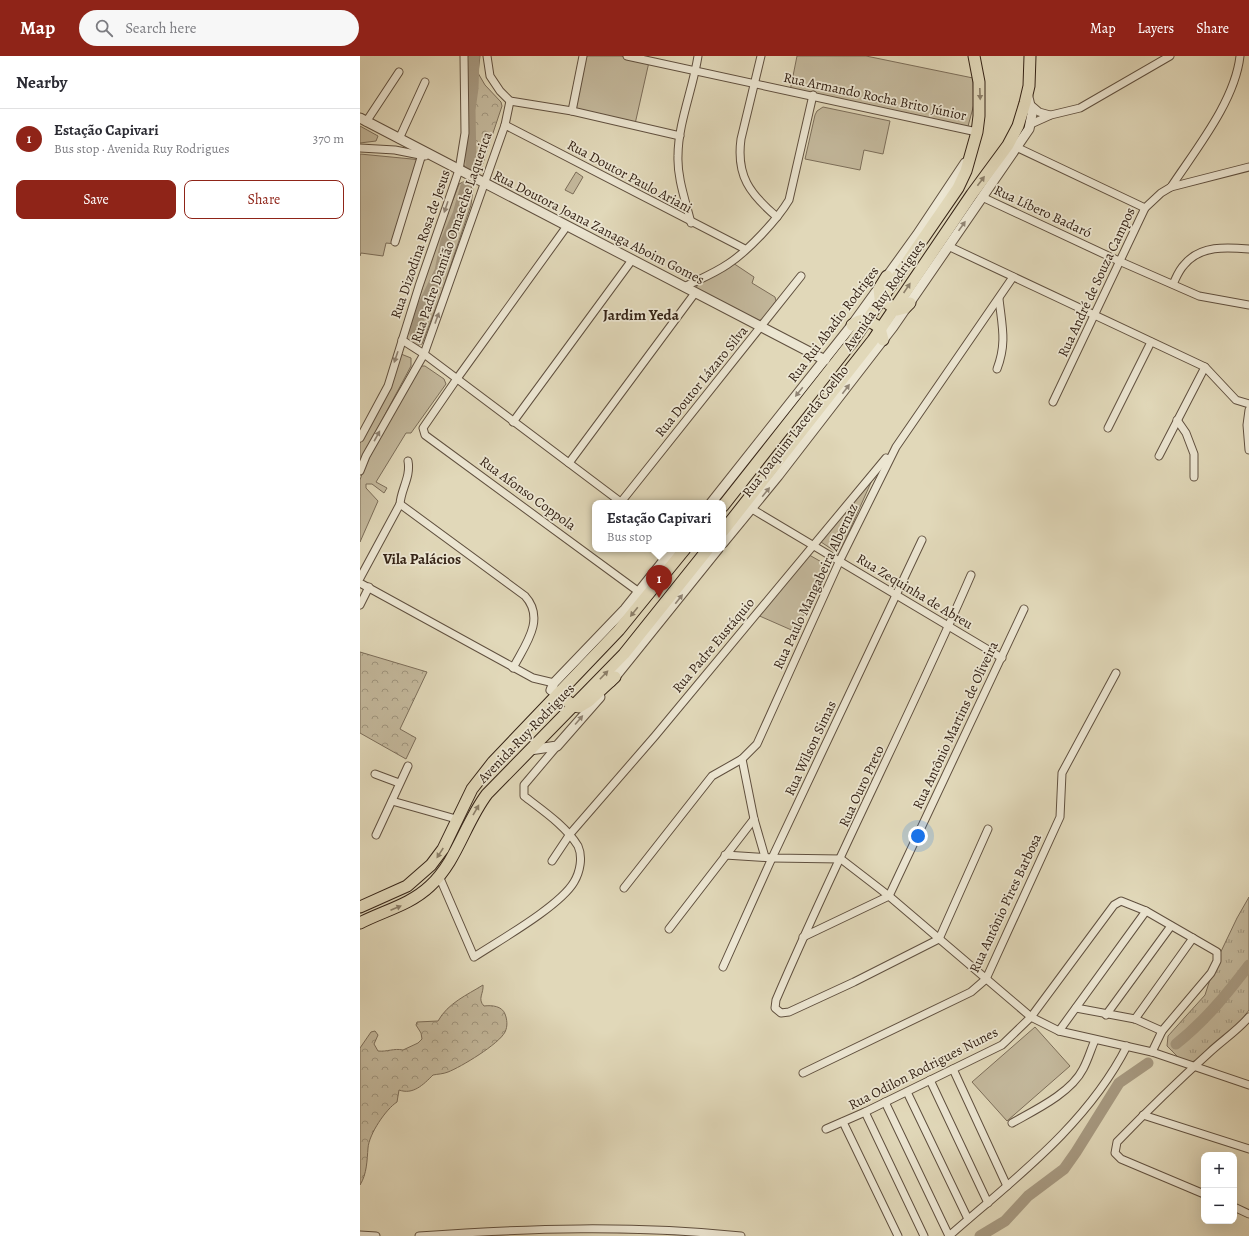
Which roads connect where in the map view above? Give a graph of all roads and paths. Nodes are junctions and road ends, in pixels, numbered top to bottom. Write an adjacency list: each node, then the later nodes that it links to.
1 (464, 56): 32 (street, Rua Dizodina Rosa de Jesus)
2 (487, 56): 17 (street)
3 (583, 56): 19 (street)
4 (627, 56): 11 (street, Rua Armando Rocha Brito Júnior)
5 (698, 56): 11 (street)
6 (761, 56): 14 (street)
7 (974, 56): 24 (main road, Avenida Ruy Rodrigues, one-way to 24)
8 (1030, 56): 15 (main road, Avenida Ruy Rodrigues)
9 (1170, 56): 20 (street)
10 (1240, 56): 34 (street, Rua André de Souza Campos)
11 (696, 71): 14 (street, Rua Armando Rocha Brito Júnior); 25 (street)
12 (399, 72): 21 (street)
13 (424, 82): 26 (street)
14 (754, 83): 16 (street, Rua Armando Rocha Brito Júnior); 37 (street)
15 (1027, 93): 18 (street, Rua Joaquim Lacerda Coelho); 56 (main road, Avenida Ruy Rodrigues, one-way to 15)
16 (813, 95): 24 (street, Rua Armando Rocha Brito Júnior); 37 (street)
17 (510, 101): 19 (street); 23 (street, Rua Padre Damião Omaeche Laquerica)
18 (1032, 106): 20 (street); 22 (street, Rua Joaquim Lacerda Coelho)
19 (572, 111): 25 (street)
20 (1051, 115): 22 (street)
21 (363, 120): 26 (street, Rua Doutora Joana Zanaga Aboim Gomes)
22 (1031, 124): 27 (street, Rua Joaquim Lacerda Coelho)
23 (504, 125): 33 (street, Rua Padre Damião Omaeche Laquerica); 38 (street, Rua Doutor Paulo Ariani)
24 (977, 132): 30 (main road, Avenida Ruy Rodrigues)
25 (680, 136): 38 (street)
26 (399, 139): 29 (street, Rua Doutora Joana Zanaga Aboim Gomes)
27 (1016, 147): 35 (street, Rua Joaquim Lacerda Coelho); 36 (street)
28 (360, 148): 29 (street)
29 (422, 153): 32 (street, Rua Doutora Joana Zanaga Aboim Gomes); 40 (street)
30 (969, 156): 47 (street, Rua Rui Abadio Rodriges); 53 (main road, Avenida Ruy Rodrigues)
31 (1249, 167): 34 (street)
32 (459, 170): 33 (street, Rua Doutora Joana Zanaga Aboim Gomes); 62 (street, Rua Dizodina Rosa de Jesus, one-way to 62)
33 (483, 183): 39 (street, Rua Doutora Joana Zanaga Aboim Gomes); 65 (street, Rua Padre Damião Omaeche Laquerica, one-way to 33)
34 (1171, 187): 36 (street, Rua André de Souza Campos)
35 (982, 197): 41 (street, Rua Joaquim Lacerda Coelho, one-way to 35); 45 (street, Rua Líbero Badaró)
36 (1145, 208): 45 (street, Rua André de Souza Campos)
37 (777, 217): 42 (street)
38 (691, 223): 42 (street, Rua Doutor Paulo Ariani)
39 (567, 226): 44 (street, Rua Doutora Joana Zanaga Aboim Gomes); 69 (street)
40 (395, 242)
41 (948, 246): 48 (street); 54 (street, Rua Joaquim Lacerda Coelho)
42 (745, 249): 50 (street)
43 (1249, 249): 49 (street)
44 (632, 260): 50 (street, Rua Doutora Joana Zanaga Aboim Gomes); 74 (street)
45 (1118, 261): 49 (street, Rua Líbero Badaró); 57 (street, Rua André de Souza Campos)
46 (801, 276): 60 (street, Rua Doutor Lázaro Silva)
47 (887, 276): 53 (main road); 59 (street, Rua Rui Abadio Rodriges)
48 (1013, 277): 52 (street, Rua Paulo Mangabeira Albernaz); 57 (street)
49 (1173, 284): 55 (street, Rua Líbero Badaró)
50 (684, 287): 51 (street, Rua Doutora Joana Zanaga Aboim Gomes)
51 (695, 293): 60 (street, Rua Doutora Joana Zanaga Aboim Gomes); 81 (street)
52 (999, 299): 68 (street); 77 (street, Rua Paulo Mangabeira Albernaz)
53 (882, 300): 56 (main road); 58 (main road, Avenida Ruy Rodrigues)
54 (910, 303): 56 (main road); 63 (street, Rua Joaquim Lacerda Coelho)
55 (1249, 305)
56 (893, 308): 61 (main road, Avenida Ruy Rodrigues)
57 (1094, 315): 64 (street); 70 (street, Rua André de Souza Campos)
58 (868, 320): 59 (main road); 61 (main road); 87 (main road, Avenida Ruy Rodrigues)
59 (852, 325): 66 (street, Rua Rui Abadio Rodriges)
60 (761, 327): 66 (street, Rua Doutora Joana Zanaga Aboim Gomes); 85 (street, Rua Doutor Lázaro Silva)
61 (880, 328): 63 (main road); 90 (main road, Avenida Ruy Rodrigues)
62 (402, 340): 65 (street); 76 (street, Rua Dizodina Rosa de Jesus, one-way to 76)
63 (883, 340): 89 (street, Rua Joaquim Lacerda Coelho, one-way to 63)
64 (1151, 342): 67 (street); 75 (street)
65 (424, 354): 69 (street, Rua Padre Damião Omaeche Laquerica); 82 (street, one-way to 65)
66 (825, 360): 86 (street, Rua Rui Abadio Rodriges, one-way to 86)
67 (1205, 367): 71 (street); 73 (street)
68 (997, 370)
69 (456, 380): 74 (street, Rua Padre Damião Omaeche Laquerica); 103 (street, Rua Afonso Coppola)
70 (1053, 402)
71 (1249, 404)
72 (1249, 410): 78 (street)
73 (1177, 420): 79 (street); 83 (street)
74 (513, 422): 81 (street, Rua Padre Damião Omaeche Laquerica)
75 (1108, 428)
76 (361, 434)
77 (896, 447): 93 (street, Rua Padre Eustáquio); 98 (street, Rua Paulo Mangabeira Albernaz)
78 (1249, 450)
79 (1159, 456)
80 (408, 461): 88 (street)
81 (569, 463): 84 (street, Rua Padre Damião Omaeche Laquerica)
82 (360, 471)
83 (1194, 477)
84 (619, 500)
85 (624, 500)
86 (712, 500)
87 (726, 502)
88 (400, 504): 100 (street); 109 (street)
89 (752, 509): 91 (street, Rua Joaquim Lacerda Coelho); 93 (street, Rua Zequinha de Abreu)
90 (726, 527)
91 (726, 539)
92 (922, 540): 104 (street, Rua Wilson Simas)
93 (814, 545): 98 (street, Rua Zequinha de Abreu); 124 (street, Rua Padre Eustáquio)
94 (671, 552): 103 (street)
95 (683, 552): 112 (main road, Avenida Ruy Rodrigues, one-way to 112)
96 (706, 552): 113 (main road, Avenida Ruy Rodrigues, one-way to 96)
97 (716, 552): 111 (street, one-way to 97)
98 (840, 560): 104 (street, Rua Zequinha de Abreu); 116 (street, Rua Paulo Mangabeira Albernaz)
99 (971, 575): 107 (street, Rua Ouro Preto)
100 (360, 578)
101 (360, 582): 102 (street)
102 (369, 587): 105 (street); 109 (street)
103 (639, 592): 112 (street)
104 (896, 596): 107 (street, Rua Zequinha de Abreu); 127 (street, Rua Wilson Simas)
105 (360, 605)
106 (1024, 609): 108 (street, Rua Antônio Martins de Oliveira)
107 (949, 627): 108 (street, Rua Zequinha de Abreu); 128 (street, Rua Ouro Preto)
108 (1002, 658): 132 (street, Rua Antônio Martins de Oliveira)
109 (514, 668): 112 (street)
110 (1116, 673): 142 (street, Rua Antônio Pires Barbosa)
111 (615, 677): 113 (main road); 114 (street, one-way to 111)
112 (554, 689): 113 (main road); 121 (main road, Avenida Ruy Rodrigues)
113 (574, 706): 115 (main road, Avenida Ruy Rodrigues)
114 (557, 746): 115 (street); 124 (street)
115 (530, 750): 130 (main road, Avenida Ruy Rodrigues, one-way to 115)
116 (742, 759): 122 (street); 131 (street, Rua Paulo Mangabeira Albernaz)
117 (408, 766): 119 (street)
118 (375, 774): 119 (street)
119 (399, 783): 120 (street)
120 (392, 800): 121 (street); 125 (street)
121 (456, 819): 133 (main road, Avenida Ruy Rodrigues, one-way to 133)
122 (754, 819): 126 (street); 127 (street)
123 (988, 829): 140 (street)
124 (570, 834): 129 (street, Rua Padre Eustáquio); 130 (street)
125 (376, 835)
126 (725, 854): 127 (street); 137 (street)
127 (769, 858): 128 (street); 141 (street, Rua Wilson Simas)
128 (841, 859): 132 (street); 138 (street, Rua Ouro Preto)
129 (552, 861)
130 (439, 876): 135 (main road, Avenida Ruy Rodrigues, one-way to 130)
131 (624, 888)
132 (889, 896): 138 (street); 140 (street)
133 (360, 907)
134 (1146, 911): 136 (street); 143 (street); 145 (street, Rua Odilon Rodrigues Nunes)
135 (360, 923)
136 (1172, 926): 139 (street); 144 (street)
137 (669, 929)
138 (803, 937): 140 (street, Rua Ouro Preto)
139 (1193, 938): 147 (street); 149 (street)
140 (939, 939): 142 (street)
141 (723, 967)
142 (986, 980): 145 (street); 156 (street, Rua Antônio Pires Barbosa)
143 (1076, 1008): 144 (street); 150 (street)
144 (1106, 1015): 147 (street)
145 (1031, 1017): 150 (street); 155 (street, Rua Odilon Rodrigues Nunes)
146 (1249, 1017): 148 (street)
147 (1136, 1020): 149 (street)
148 (1246, 1025): 154 (street)
149 (1162, 1031): 153 (street)
150 (1059, 1032): 151 (street)
151 (1095, 1040): 152 (street); 164 (street)
152 (1126, 1046): 153 (street); 167 (street)
153 (1152, 1052): 154 (street)
154 (1195, 1066): 158 (street); 162 (street)
155 (953, 1069): 157 (street, Rua Odilon Rodrigues Nunes); 167 (street)
156 (803, 1073)
157 (930, 1080): 159 (street, Rua Odilon Rodrigues Nunes); 169 (street)
158 (1249, 1085)
159 (907, 1092): 160 (street, Rua Odilon Rodrigues Nunes); 172 (street)
160 (886, 1102): 161 (street, Rua Odilon Rodrigues Nunes); 179 (street)
161 (865, 1112): 163 (street, Rua Odilon Rodrigues Nunes); 178 (street)
162 (1143, 1115): 166 (street); 168 (street)
163 (843, 1122): 165 (street, Rua Odilon Rodrigues Nunes); 177 (street)
164 (1012, 1123)
165 (826, 1129)
166 (1249, 1149)
167 (1007, 1186): 169 (street)
168 (1201, 1193)
169 (988, 1203): 172 (street)
170 (1237, 1208): 171 (street)
171 (1249, 1214)
172 (968, 1219): 179 (street)
173 (360, 1235): 174 (street)
174 (376, 1236)
175 (419, 1236): 176 (street)
176 (741, 1236)
177 (898, 1236)
178 (924, 1236)
179 (949, 1236)

